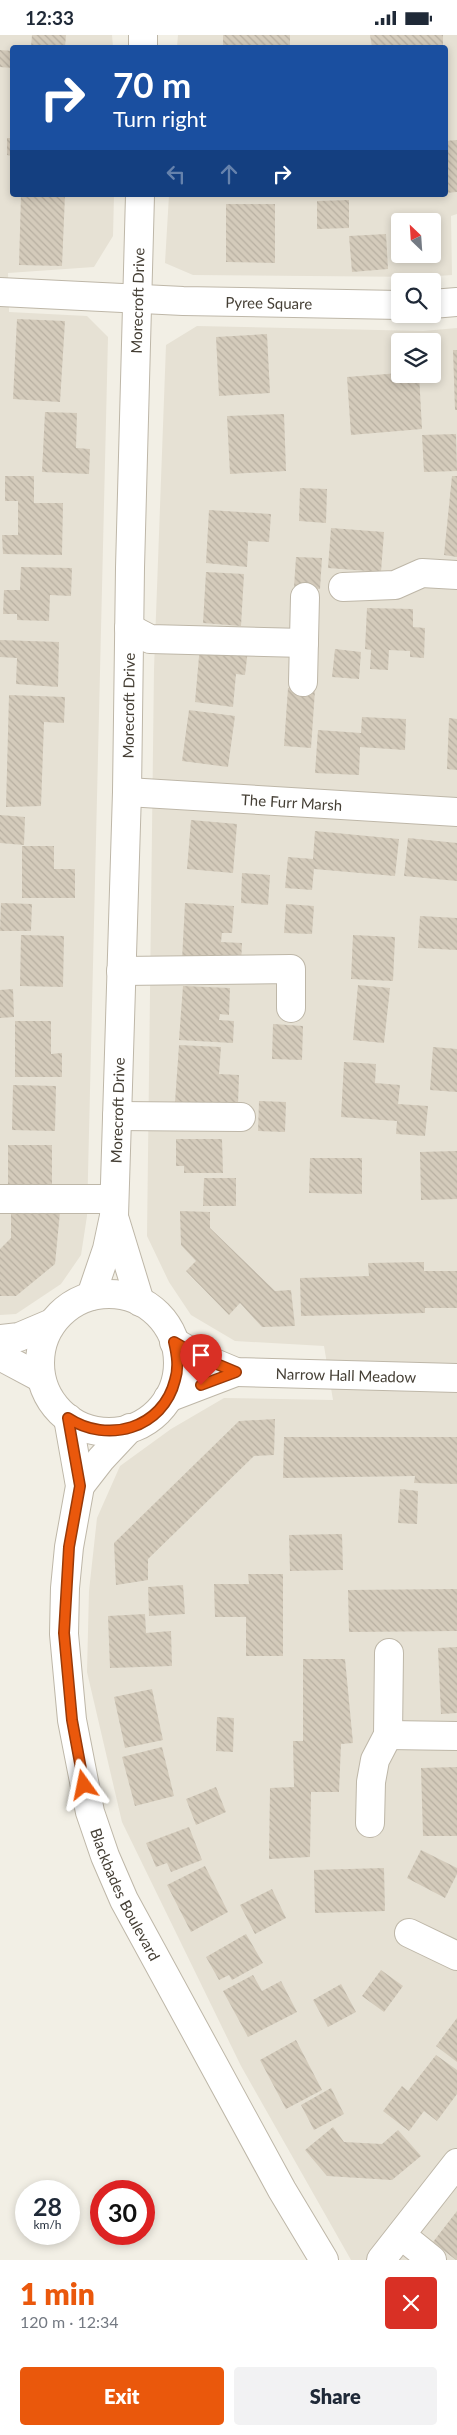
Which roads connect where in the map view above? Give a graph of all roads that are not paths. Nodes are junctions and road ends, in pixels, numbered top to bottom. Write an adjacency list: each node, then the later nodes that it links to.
1 (140, 197): 3 (street, Morecroft Drive)
2 (0, 292): 3 (street, Pyree Square)
3 (138, 299): 6 (street, Pyree Square); 10 (street, Morecroft Drive)
4 (457, 302): 5 (street)
5 (441, 303)
6 (391, 305)
7 (457, 575): 8 (street)
8 (343, 587)
9 (305, 597): 11 (street)
10 (129, 628): 11 (street); 13 (street, Morecroft Drive)
11 (304, 643): 12 (street)
12 (303, 682)
13 (127, 792): 14 (street, The Furr Marsh); 15 (street, Morecroft Drive)
14 (457, 812)
15 (121, 971): 16 (street); 17 (street, Morecroft Drive)
16 (291, 1008)
17 (117, 1116): 18 (street); 20 (street, Morecroft Drive)
18 (241, 1117)
19 (0, 1199): 20 (street)
20 (114, 1207): 21 (street, Morecroft Drive); 22 (street, Morecroft Drive)
21 (90, 1296): 22 (street); 23 (street)
22 (140, 1302): 25 (street)
23 (52, 1323): 24 (street); 28 (street)
24 (0, 1339)
25 (174, 1342): 27 (street, Narrow Hall Meadow); 30 (street)
26 (0, 1356): 28 (street)
27 (236, 1372): 29 (street, Narrow Hall Meadow); 30 (street, Narrow Hall Meadow)
28 (41, 1378): 31 (street)
29 (457, 1378)
30 (168, 1398): 32 (street)
31 (68, 1418): 32 (street); 33 (street, Blackbades Boulevard)
32 (130, 1428): 33 (street, Blackbades Boulevard)
33 (80, 1486): 42 (street, Blackbades Boulevard)
34 (389, 1653): 35 (street)
35 (388, 1735): 36 (street); 37 (street)
36 (457, 1737)
37 (370, 1823)
38 (410, 1933): 39 (street)
39 (457, 1957)
40 (457, 2163): 41 (street)
41 (401, 2235): 43 (street); 44 (street)
42 (324, 2260)
43 (381, 2260)
44 (432, 2260)

